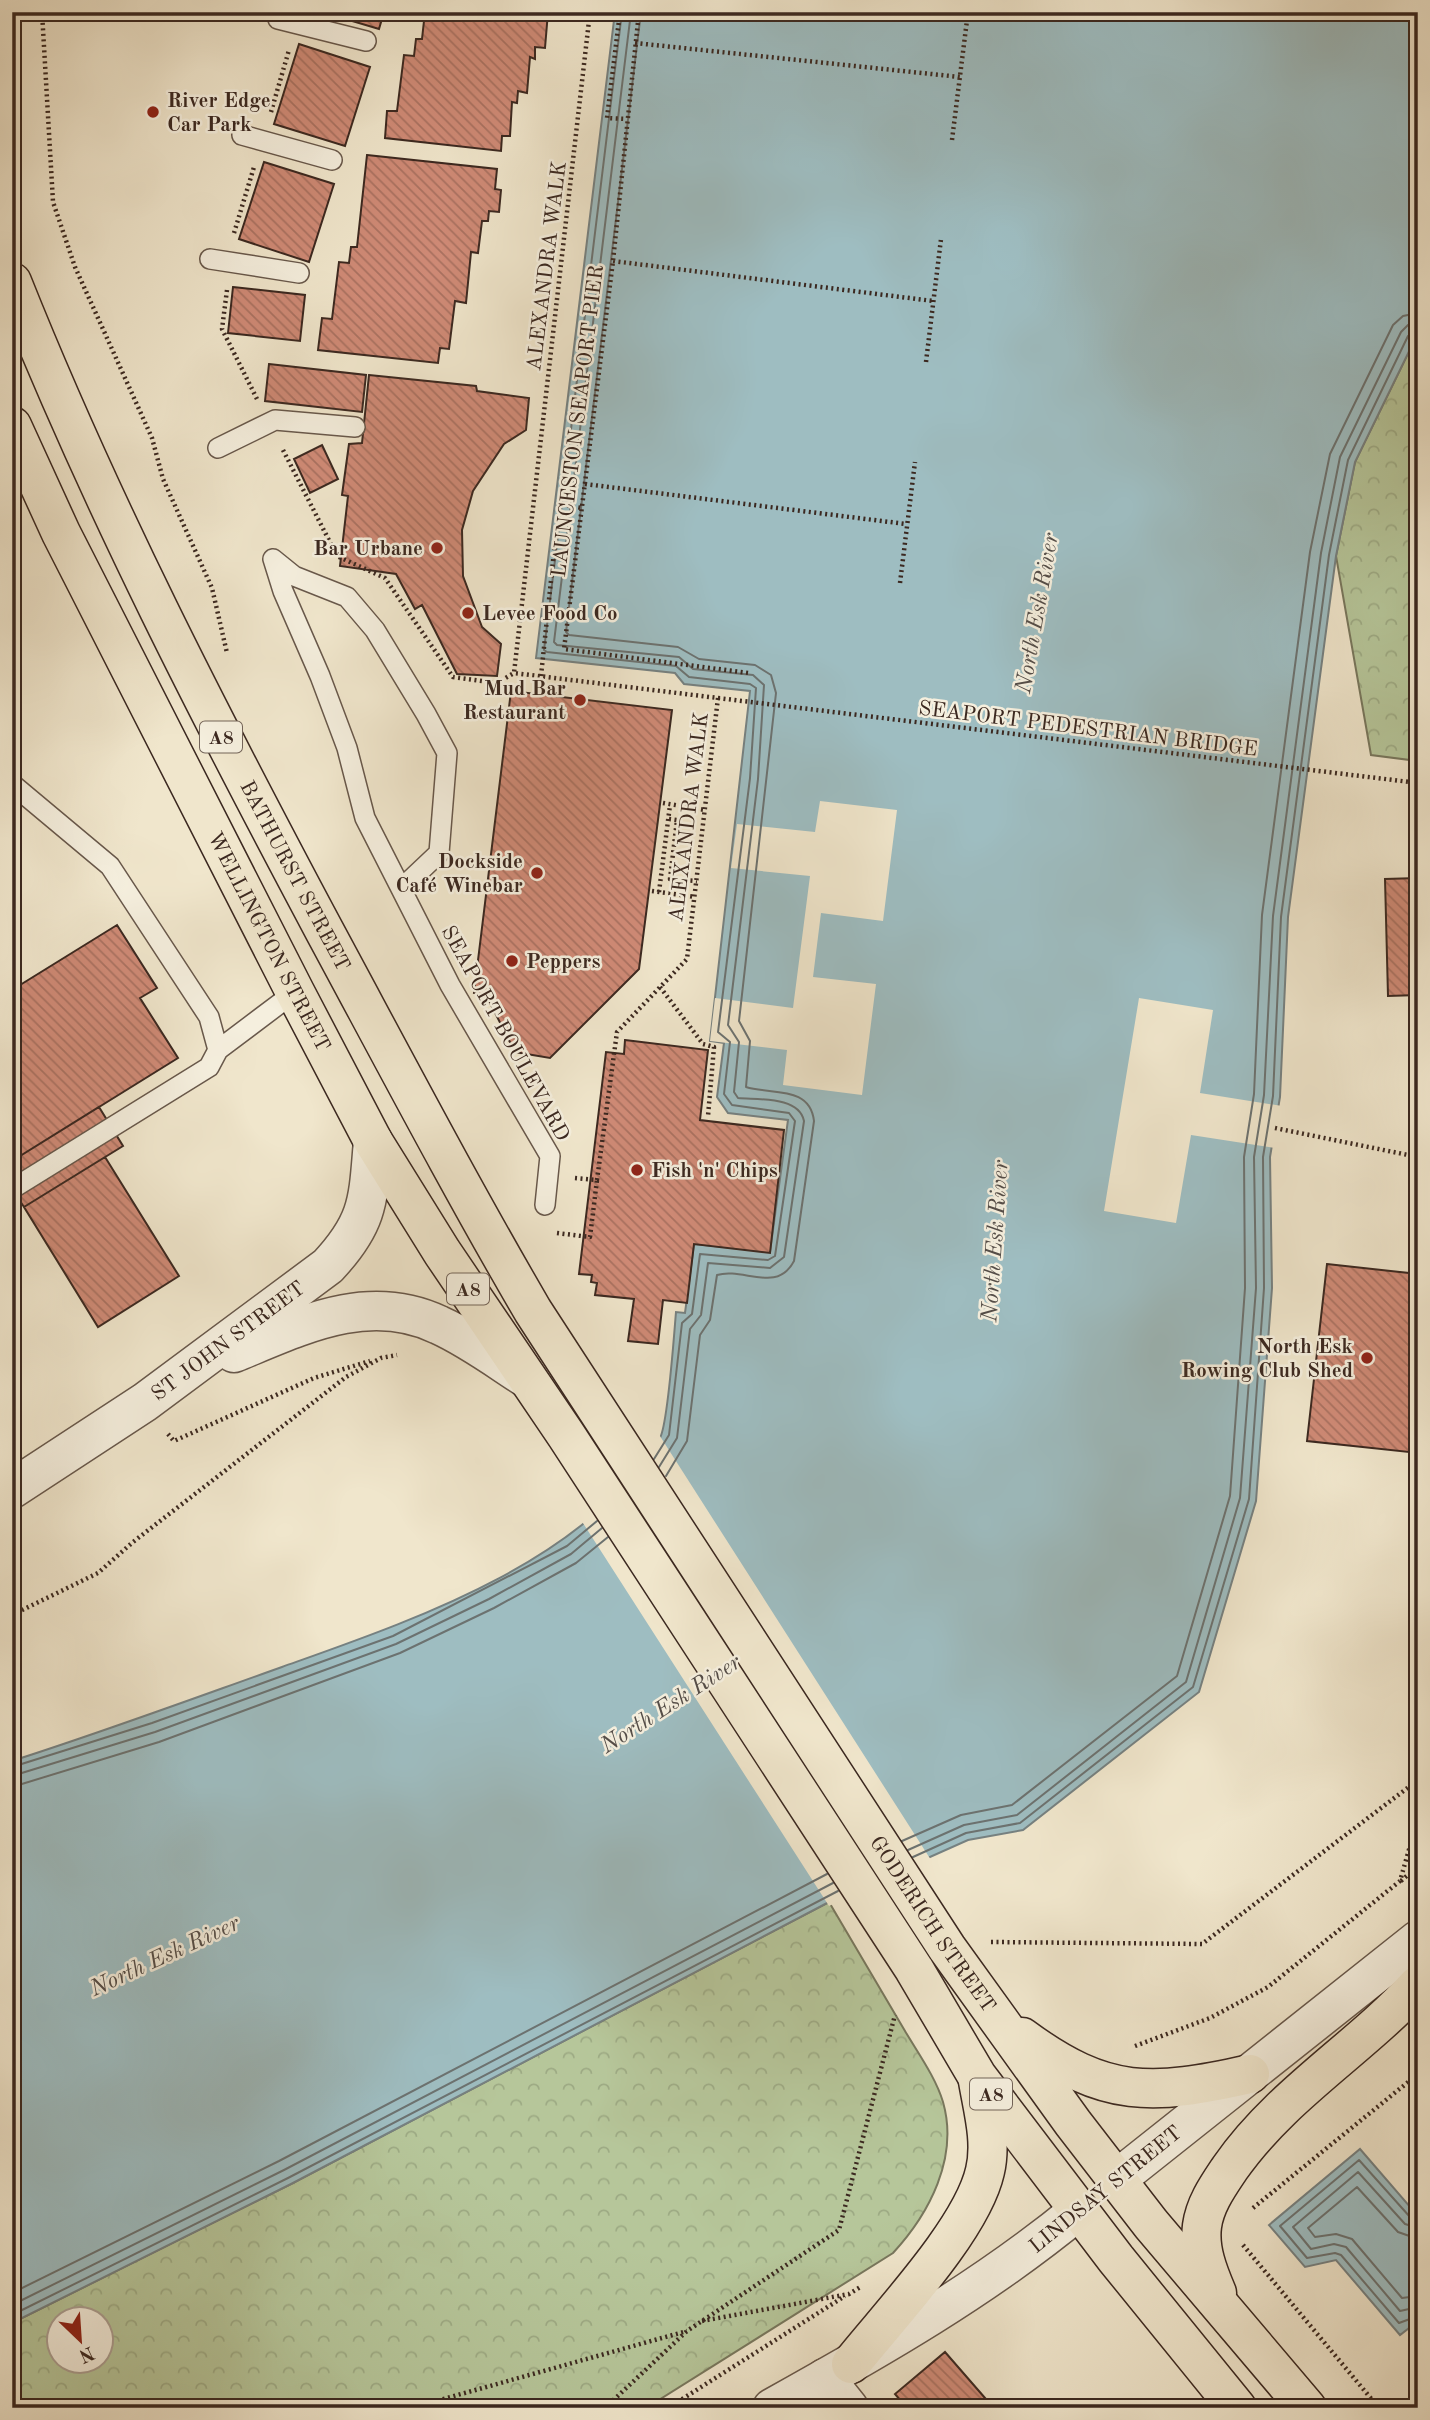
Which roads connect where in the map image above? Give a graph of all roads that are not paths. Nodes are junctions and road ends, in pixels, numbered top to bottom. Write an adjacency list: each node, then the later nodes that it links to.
1 (288, 21): 2 (lane)
2 (366, 41)
3 (242, 135): 4 (lane)
4 (332, 160)
5 (210, 259): 6 (lane)
6 (299, 273)
7 (12, 282): 20 (highway, BATHURST STREET / A8)
8 (12, 426): 13 (highway, WELLINGTON STREET / A8)
9 (355, 428): 10 (lane)
10 (218, 448)
11 (12, 784): 14 (lane)
12 (402, 888): 12 (lane, SEAPORT BOULEVARD); 17 (lane, SEAPORT BOULEVARD)
13 (295, 992): 14 (lane); 15 (highway, WELLINGTON STREET / A8)
14 (218, 1049): 16 (lane)
15 (373, 1141): 18 (street, ST JOHN STREET); 19 (highway, WELLINGTON STREET / A8)
16 (12, 1189)
17 (545, 1205)
18 (187, 1373): 19 (street); 22 (street, ST JOHN STREET)
19 (526, 1378): 21 (highway, WELLINGTON STREET / A8)
20 (600, 1412): 25 (highway, GODERICH STREET / A8)
21 (566, 1435): 27 (highway, GODERICH STREET / A8)
22 (12, 1489)
23 (1418, 1940): 26 (street, LINDSAY STREET)
24 (1418, 1985): 30 (highway)
25 (995, 2017): 26 (highway); 28 (highway, GODERICH STREET / A8)
26 (1250, 2074): 28 (street, LINDSAY STREET)
27 (977, 2076): 29 (highway, GODERICH STREET / A8); 31 (highway)
28 (1116, 2179): 29 (highway, LINDSAY STREET); 30 (highway, GODERICH STREET / A8)
29 (1079, 2210): 31 (street, LINDSAY STREET); 34 (highway, GODERICH STREET / A8)
30 (1224, 2311): 35 (highway, GODERICH STREET / A8)
31 (838, 2371): 32 (street, LINDSAY STREET); 33 (street)
32 (772, 2408)
33 (849, 2408)
34 (1237, 2408)
35 (1307, 2408)

